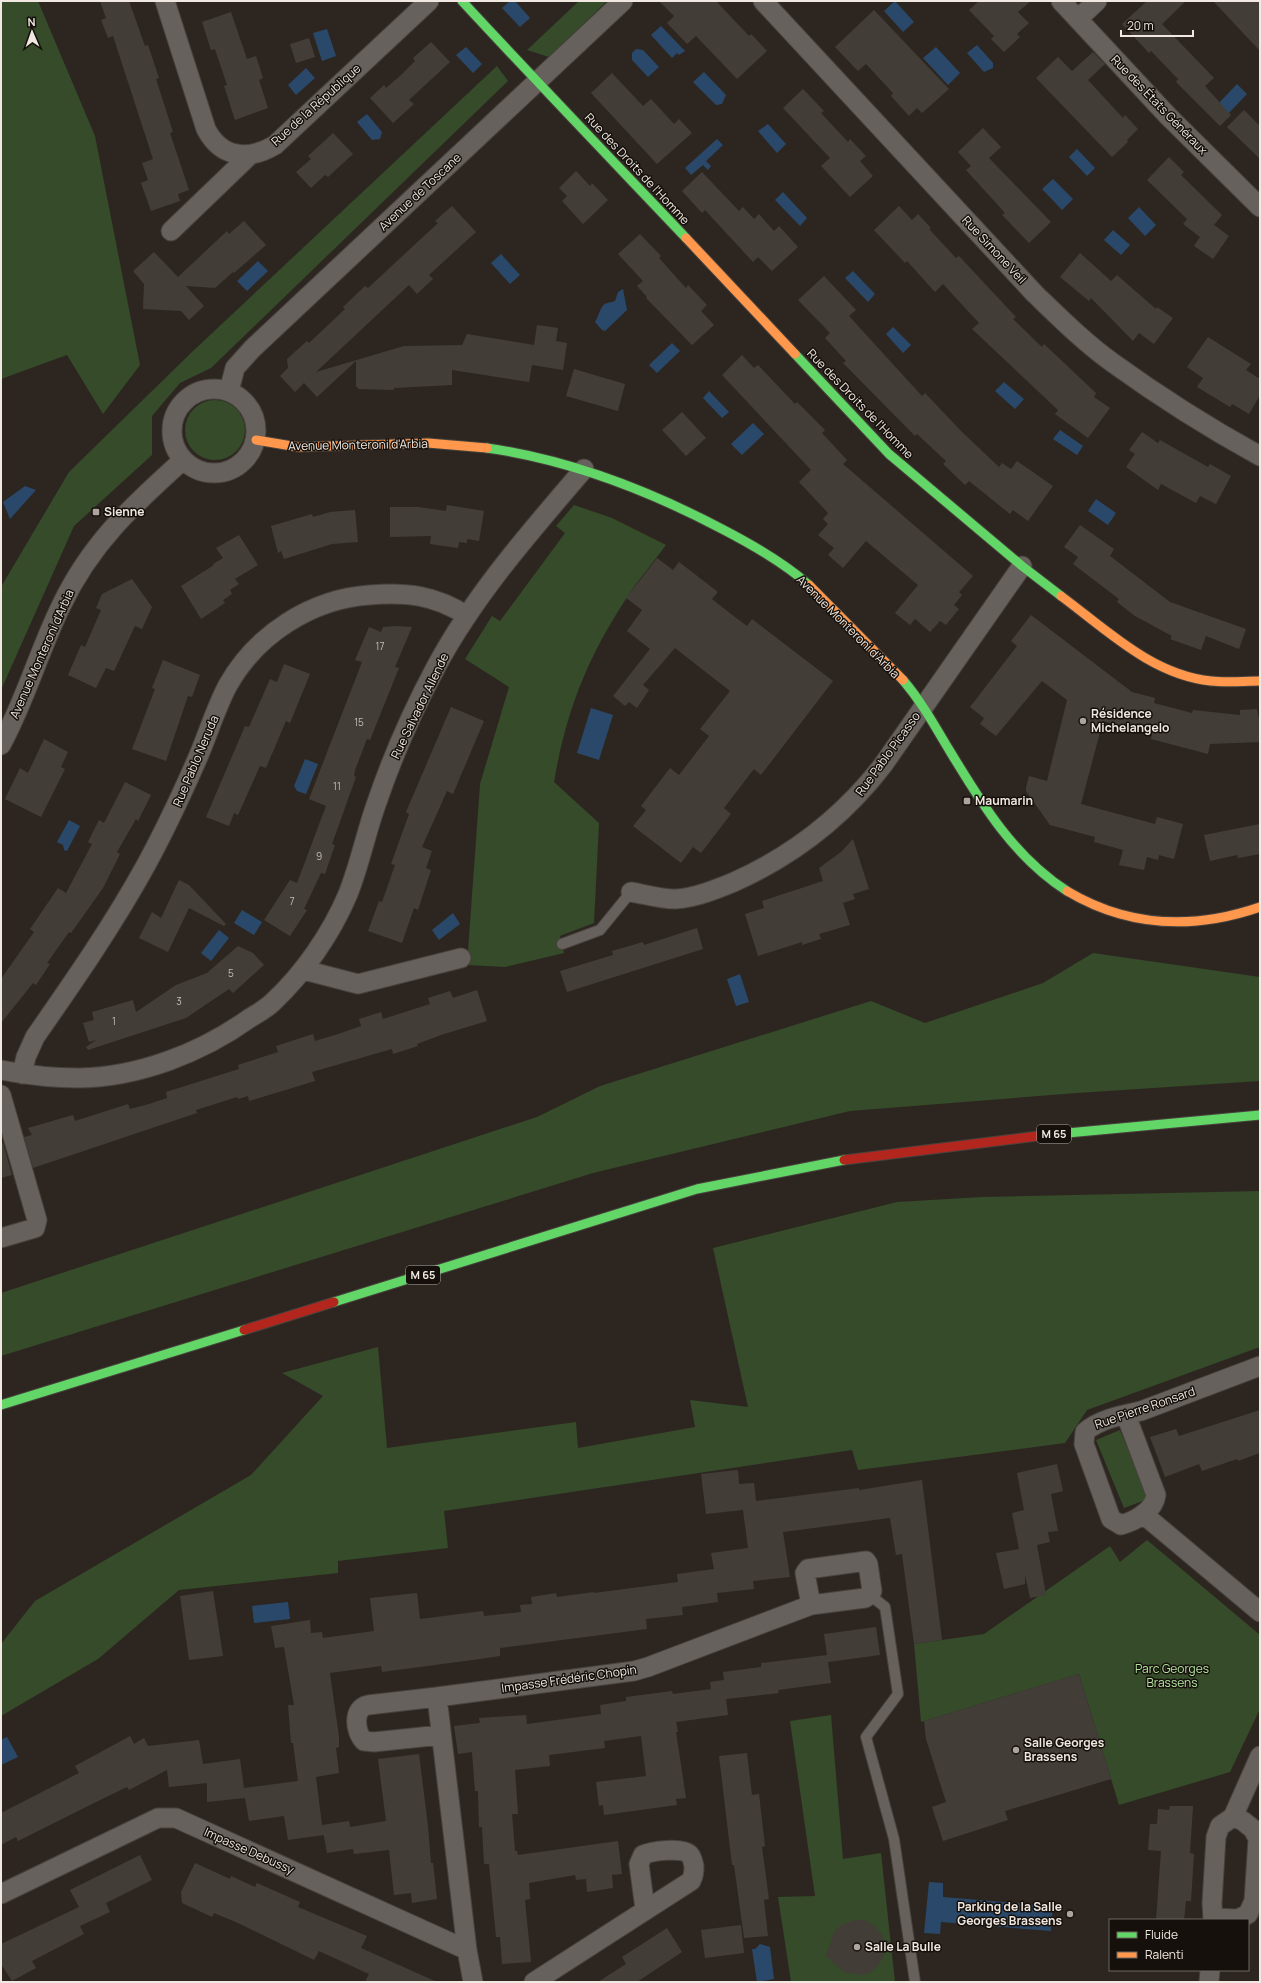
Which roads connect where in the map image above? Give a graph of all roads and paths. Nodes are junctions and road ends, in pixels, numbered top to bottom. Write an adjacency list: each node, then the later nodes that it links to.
1 (165, 1): 10 (street, Rue de la République)
2 (429, 1): 10 (street, Rue de la République)
3 (462, 1): 9 (street)
4 (623, 1): 9 (street, Avenue de Toscane)
5 (763, 1): 15 (street, Rue Simone Veil)
6 (1061, 1): 8 (street, Rue des États Généraux)
7 (1097, 1): 8 (street)
8 (1078, 19): 11 (street, Rue des États Généraux)
9 (537, 82): 13 (street, Avenue de Toscane); 18 (street, Rue des Droits de l'Homme)
10 (251, 154): 12 (street)
11 (1260, 207)
12 (170, 231)
13 (228, 390): 14 (street); 16 (street)
14 (256, 440): 16 (street); 17 (street, Avenue Monteroni d'Arbia)
15 (1260, 456)
16 (183, 460): 22 (street, Avenue Monteroni d'Arbia)
17 (584, 469): 19 (street, Rue Salvador Allende); 21 (street, Avenue Monteroni d'Arbia)
18 (1022, 566): 20 (street, Rue des Droits de l'Homme); 21 (street, Rue Pablo Picasso)
19 (467, 616): 27 (street, Rue Salvador Allende); 29 (street, Rue Pablo Neruda)
20 (1260, 681)
21 (923, 705): 23 (street, Rue Pablo Picasso); 24 (street, Avenue Monteroni d'Arbia)
22 (1, 745)
23 (631, 892): 25 (lane, Rue Pablo Picasso)
24 (1260, 907)
25 (562, 944)
26 (461, 958): 27 (street)
27 (304, 970): 29 (street, Rue Salvador Allende)
28 (1, 1070): 29 (street, Rue Salvador Allende)
29 (22, 1074)
30 (1, 1095): 34 (street)
31 (1260, 1116): 33 (street, M 65)
32 (1010, 1149): 33 (street, M 65)
33 (848, 1159): 36 (street, M 65)
34 (1, 1238)
35 (1260, 1366): 37 (street, Rue Pierre Ronsard)
36 (1, 1405)
37 (1126, 1414): 38 (street); 38 (street, Rue Pierre Ronsard)
38 (1143, 1514): 41 (street)
39 (870, 1595): 40 (street, Impasse Frédéric Chopin); 40 (street); 53 (lane)
40 (811, 1606): 42 (street, Impasse Frédéric Chopin)
41 (1260, 1612)
42 (437, 1697): 43 (street); 43 (street, Impasse Frédéric Chopin)
43 (441, 1734): 49 (street)
44 (1260, 1756): 45 (street)
45 (1232, 1817): 48 (street); 48 (street)
46 (1, 1894): 49 (street, Impasse Debussy)
47 (645, 1909): 52 (street)
48 (1213, 1919)
49 (467, 1950): 51 (street)
50 (1210, 1971): 54 (street)
51 (473, 1982)
52 (534, 1982)
53 (915, 1982)
54 (1209, 1982)

